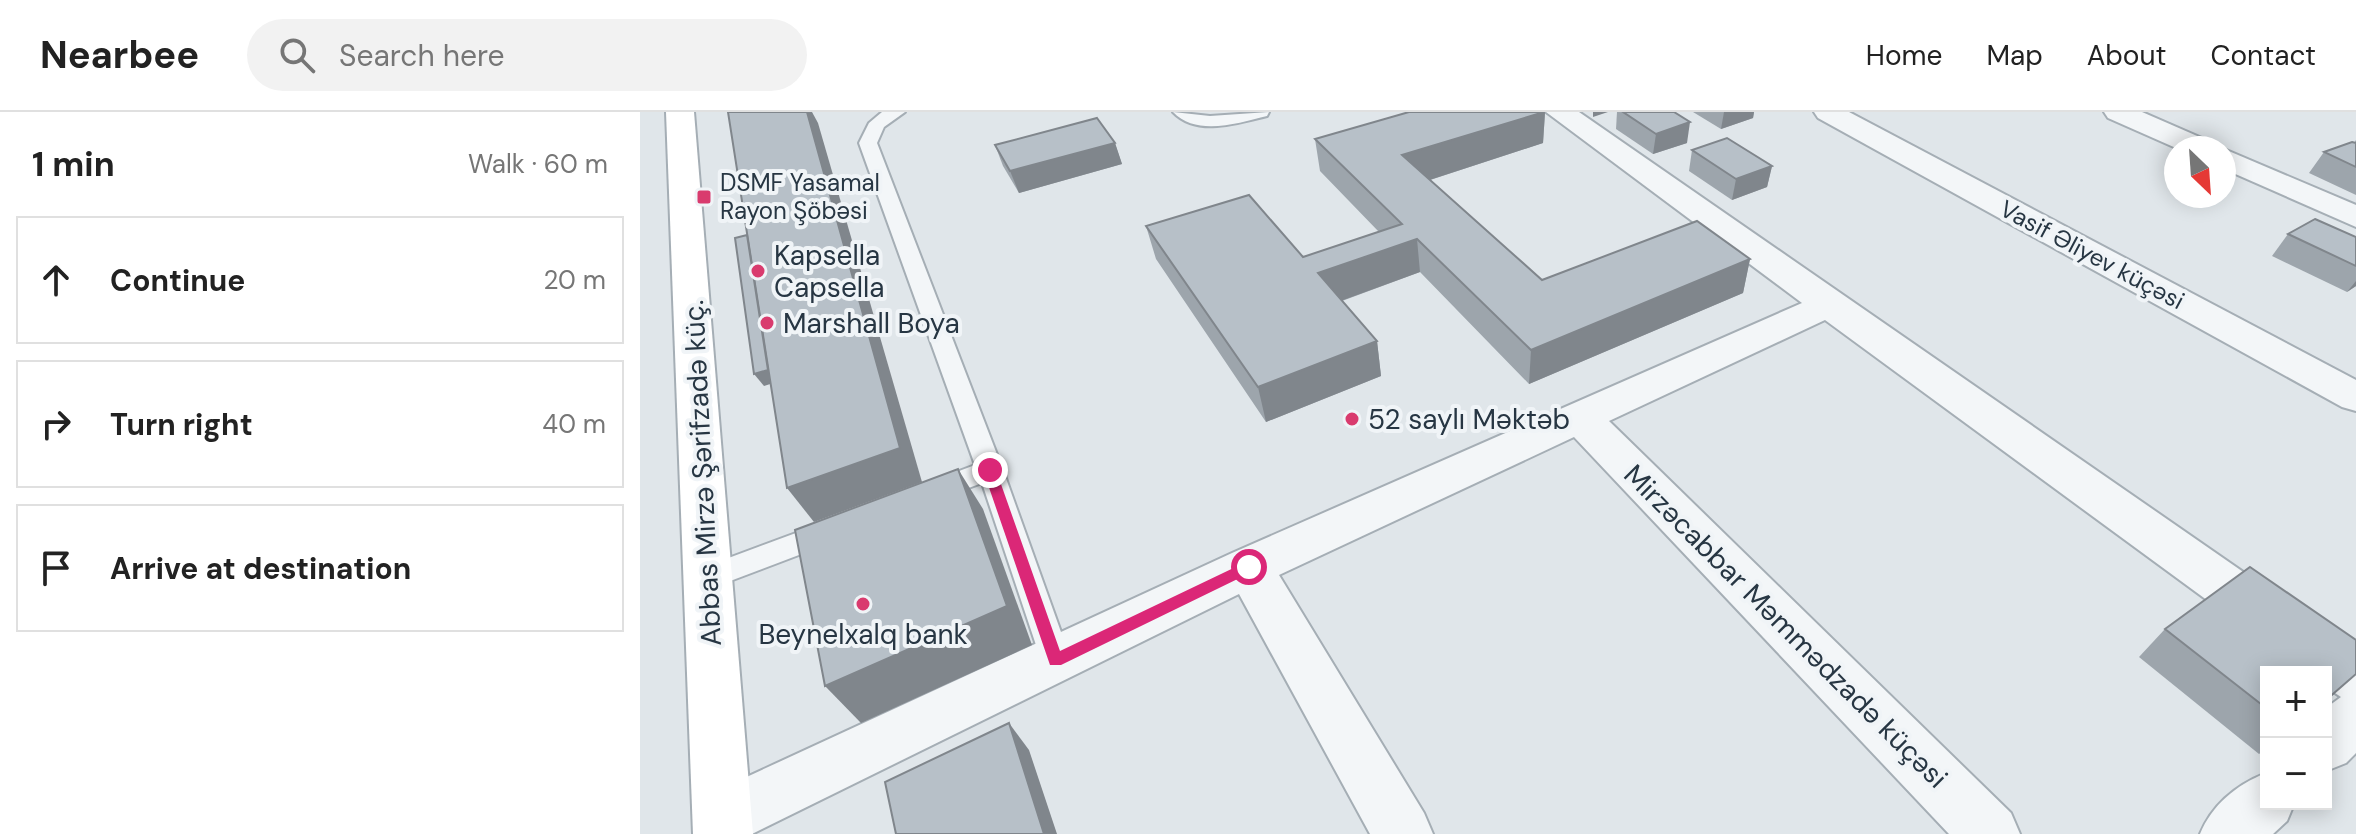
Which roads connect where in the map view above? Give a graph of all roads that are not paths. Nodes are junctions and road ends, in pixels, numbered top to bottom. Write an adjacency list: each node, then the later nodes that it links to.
1 (680, 112): 18 (main road, Abbas Mirzə Şərifzadə küç.)
2 (897, 112): 14 (lane)
3 (1181, 112): 4 (lane)
4 (1261, 112)
5 (1560, 112): 11 (street)
6 (1828, 112): 12 (street, Vasif Əliyev küçəsi)
7 (2118, 112): 8 (street)
8 (2173, 136)
9 (2236, 163): 10 (street)
10 (2356, 217)
11 (1827, 305): 13 (street); 20 (street)
12 (2356, 397)
13 (1581, 418): 17 (street); 26 (street, Mirzəcabbar Məmmədzadə küçəsi)
14 (990, 470): 15 (lane); 19 (lane)
15 (901, 504)
16 (857, 521): 18 (lane)
17 (1249, 567): 19 (street); 25 (street)
18 (709, 577): 24 (main road, Abbas Mirzə Şərifzadə küç.)
19 (1056, 660): 24 (street)
20 (2356, 679)
21 (2356, 716): 22 (street)
22 (2332, 739)
23 (2260, 806): 27 (street)
24 (722, 826)
25 (1403, 834)
26 (1990, 834)
27 (2230, 834)

